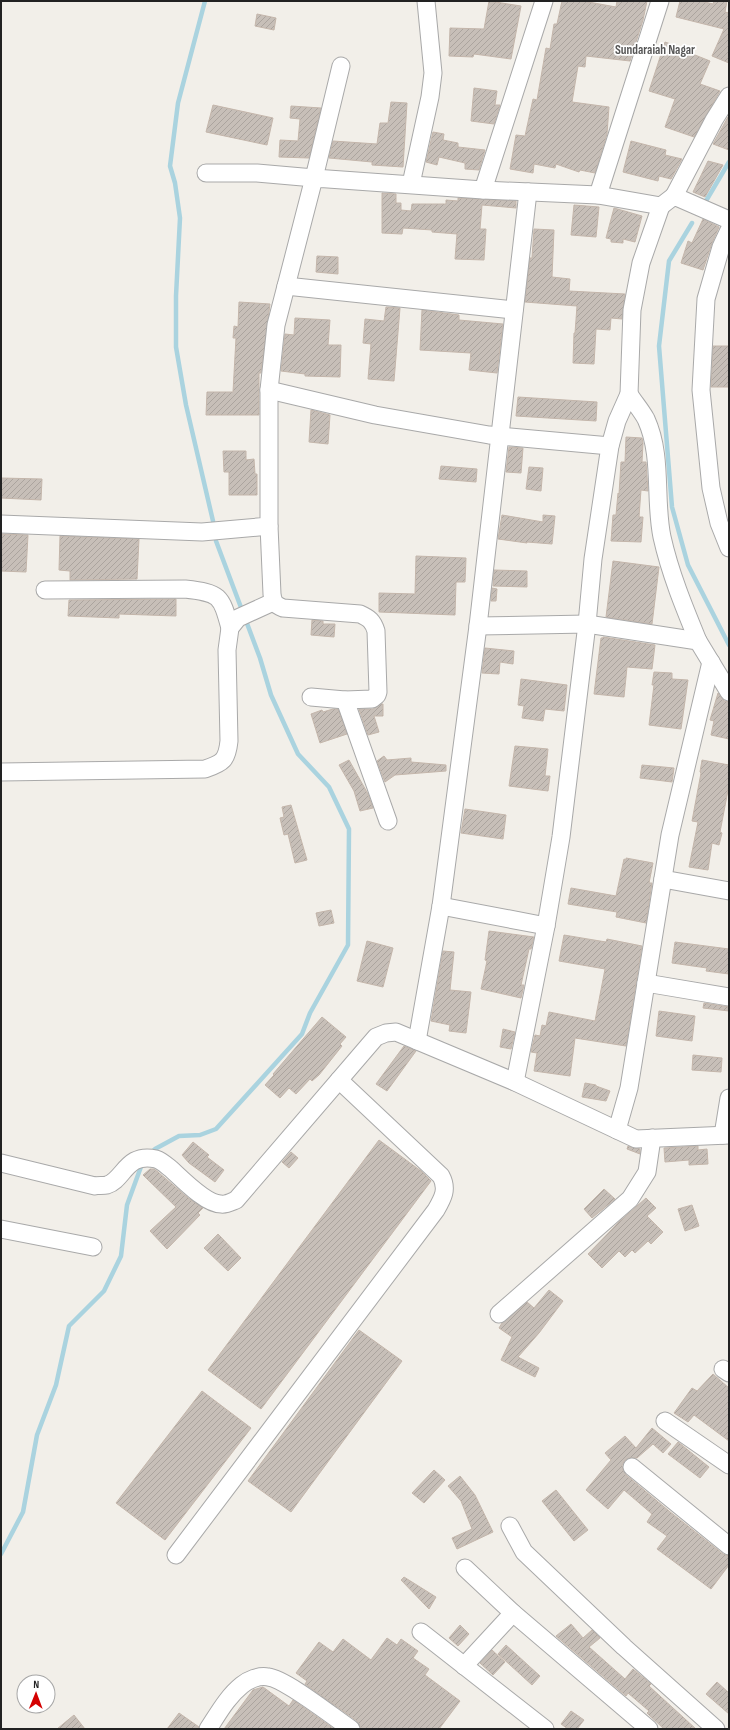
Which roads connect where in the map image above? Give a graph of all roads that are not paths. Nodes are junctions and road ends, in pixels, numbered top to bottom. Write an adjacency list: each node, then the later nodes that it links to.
1 (426, 1): 8 (street)
2 (544, 1): 9 (street)
3 (660, 1): 11 (street)
4 (341, 66): 7 (street)
5 (729, 96): 12 (street)
6 (206, 173): 7 (street)
7 (314, 178): 8 (street); 15 (street)
8 (410, 184): 9 (street)
9 (483, 190): 10 (street)
10 (528, 192): 11 (street); 16 (street)
11 (598, 195): 12 (street)
12 (674, 201): 13 (street); 18 (street)
13 (729, 220)
14 (729, 230): 23 (street)
15 (286, 286): 16 (street); 17 (street)
16 (514, 310): 19 (street)
17 (269, 390): 19 (street); 22 (street)
18 (629, 394): 20 (street); 29 (street)
19 (500, 437): 20 (street); 28 (street)
20 (610, 446): 27 (street)
21 (1, 524): 22 (street)
22 (269, 526): 25 (street)
23 (729, 548)
24 (45, 590): 26 (street)
25 (273, 602): 26 (street); 33 (street)
26 (234, 623): 34 (street)
27 (587, 624): 28 (street); 29 (street); 39 (street)
28 (478, 626): 38 (street)
29 (698, 641): 30 (street)
30 (711, 662): 31 (street); 36 (street)
31 (729, 692)
32 (311, 697): 33 (street)
33 (345, 700): 35 (street)
34 (1, 772)
35 (388, 821)
36 (663, 879): 37 (street); 40 (street)
37 (729, 891)
38 (441, 906): 39 (street); 42 (street)
39 (546, 926): 44 (street)
40 (646, 983): 41 (street); 46 (street)
41 (729, 997)
42 (416, 1041): 43 (street); 44 (street)
43 (339, 1080): 49 (street); 58 (street)
44 (515, 1082): 46 (street)
45 (729, 1098): 47 (street)
46 (617, 1130): 48 (street)
47 (726, 1135): 48 (street)
48 (652, 1138): 52 (street)
49 (1, 1163)
50 (1, 1229): 51 (street)
51 (93, 1247)
52 (499, 1314)
53 (665, 1421): 54 (street)
54 (729, 1465)
55 (632, 1467): 57 (street)
56 (510, 1526): 67 (street)
57 (729, 1546)
58 (176, 1556)
59 (465, 1568): 60 (street)
60 (513, 1613): 62 (street); 66 (street)
61 (421, 1632): 62 (street)
62 (464, 1666): 65 (street)
63 (208, 1729): 64 (street)
64 (351, 1729)
65 (545, 1729)
66 (649, 1729)
67 (716, 1729)

